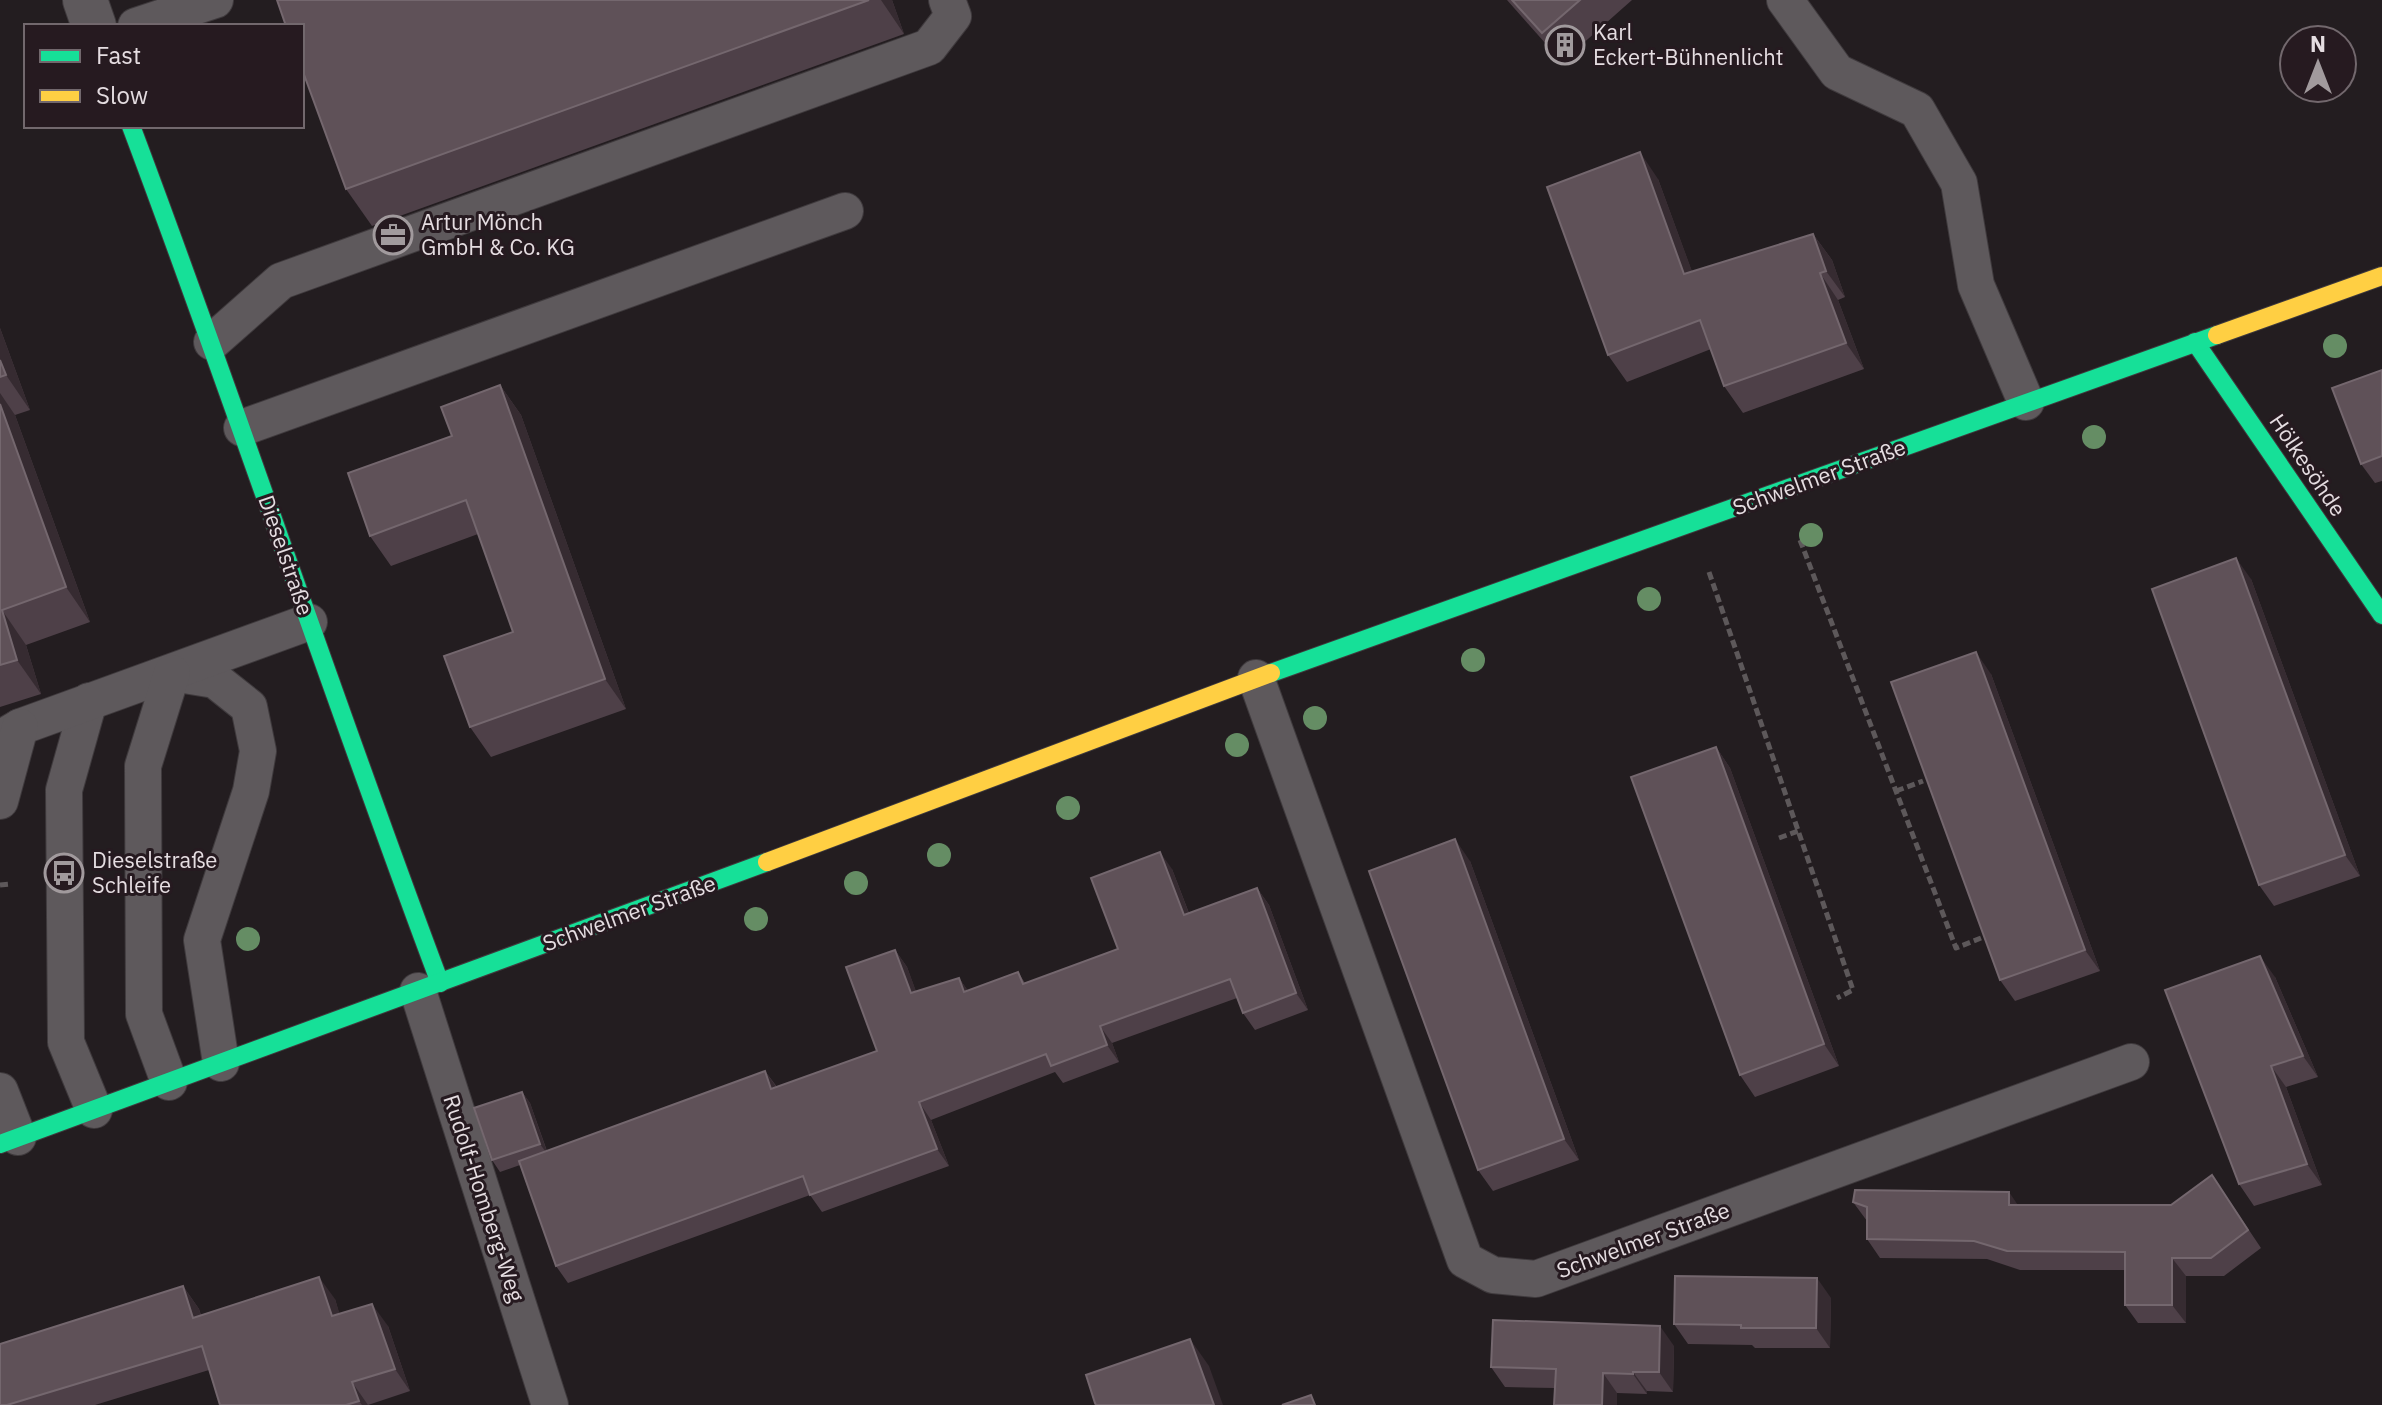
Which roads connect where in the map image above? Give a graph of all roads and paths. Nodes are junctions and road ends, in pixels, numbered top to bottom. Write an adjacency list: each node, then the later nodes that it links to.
1 (85, 0): 5 (street)
2 (215, 0): 6 (lane)
3 (947, 0): 10 (lane)
4 (1785, 0): 12 (lane)
5 (93, 24)
6 (142, 24)
7 (132, 128): 10 (main road, Dieselstraße)
8 (845, 211): 13 (lane)
9 (2382, 276): 11 (main road, Schwelmer Straße)
10 (212, 342): 13 (main road, Dieselstraße)
11 (2195, 342): 12 (main road, Schwelmer Straße); 16 (main road, Hölkesöhde)
12 (2026, 402): 14 (main road, Schwelmer Straße)
13 (242, 428): 17 (main road, Dieselstraße)
14 (1781, 491): 15 (main road, Schwelmer Straße); 23 (path)
15 (1692, 522): 19 (main road, Schwelmer Straße); 25 (path)
16 (2382, 615)
17 (309, 622): 18 (lane); 30 (main road, Dieselstraße)
18 (172, 673): 20 (lane); 33 (lane); 34 (lane)
19 (1256, 678): 30 (main road, Schwelmer Straße); 32 (lane, Schwelmer Straße)
20 (89, 701): 21 (lane); 36 (lane)
21 (10, 733): 24 (lane)
22 (1923, 781): 23 (path)
23 (1896, 791): 29 (path)
24 (0, 801)
25 (1798, 831): 26 (path); 31 (path)
26 (1779, 838)
27 (10, 884): 28 (path)
28 (0, 885)
29 (1981, 938)
30 (429, 987): 33 (main road, Schwelmer Straße); 38 (lane, Rudolf-Homberg-Weg)
31 (1837, 998)
32 (2131, 1062)
33 (221, 1063): 34 (main road, Schwelmer Straße)
34 (169, 1082): 36 (main road, Schwelmer Straße)
35 (0, 1091): 37 (lane)
36 (94, 1110): 37 (main road, Schwelmer Straße)
37 (9, 1140)
38 (550, 1405)

